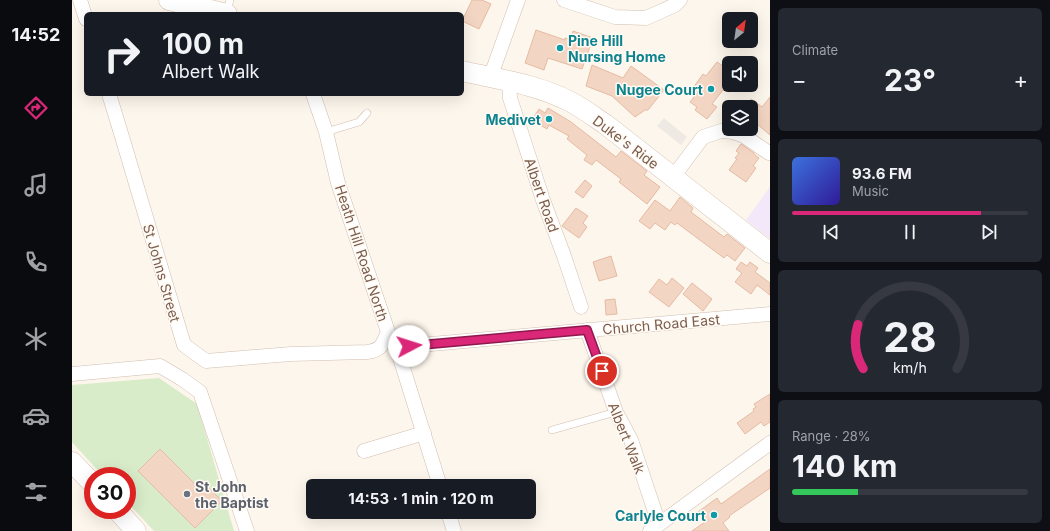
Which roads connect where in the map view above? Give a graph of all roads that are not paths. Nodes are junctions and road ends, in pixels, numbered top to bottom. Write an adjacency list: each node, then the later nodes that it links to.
1 (80, 0): 9 (street)
2 (169, 0): 7 (main road)
3 (230, 0): 8 (lane)
4 (518, 0): 11 (street)
5 (564, 0): 6 (street)
6 (680, 0)
7 (219, 12)
8 (227, 12)
9 (84, 13)
10 (464, 72): 11 (main road, Duke's Ride)
11 (490, 78): 12 (main road, Duke's Ride)
12 (509, 81): 18 (main road, Duke's Ride); 20 (street, Albert Road)
13 (110, 96): 23 (street, St Johns Street)
14 (314, 96): 16 (street, Heath Hill Road North)
15 (368, 113): 16 (lane)
16 (326, 132): 23 (street, Heath Hill Road North)
17 (769, 153): 18 (street)
18 (673, 177): 19 (main road, Duke's Ride)
19 (770, 253)
20 (581, 307)
21 (770, 314): 22 (street, Church Road East)
22 (587, 330): 25 (street, Albert Walk); 27 (street, Church Road East)
23 (291, 354)
24 (72, 374): 37 (street)
25 (616, 412): 26 (lane); 35 (street, Albert Walk)
26 (552, 430)
27 (424, 433): 29 (street); 32 (street)
28 (770, 443): 35 (street)
29 (364, 451)
30 (72, 462): 31 (main road)
31 (84, 475)
32 (438, 479)
33 (125, 519): 36 (main road)
34 (450, 519): 38 (street)
35 (655, 528)
36 (136, 531)
37 (247, 531)
38 (454, 531)

